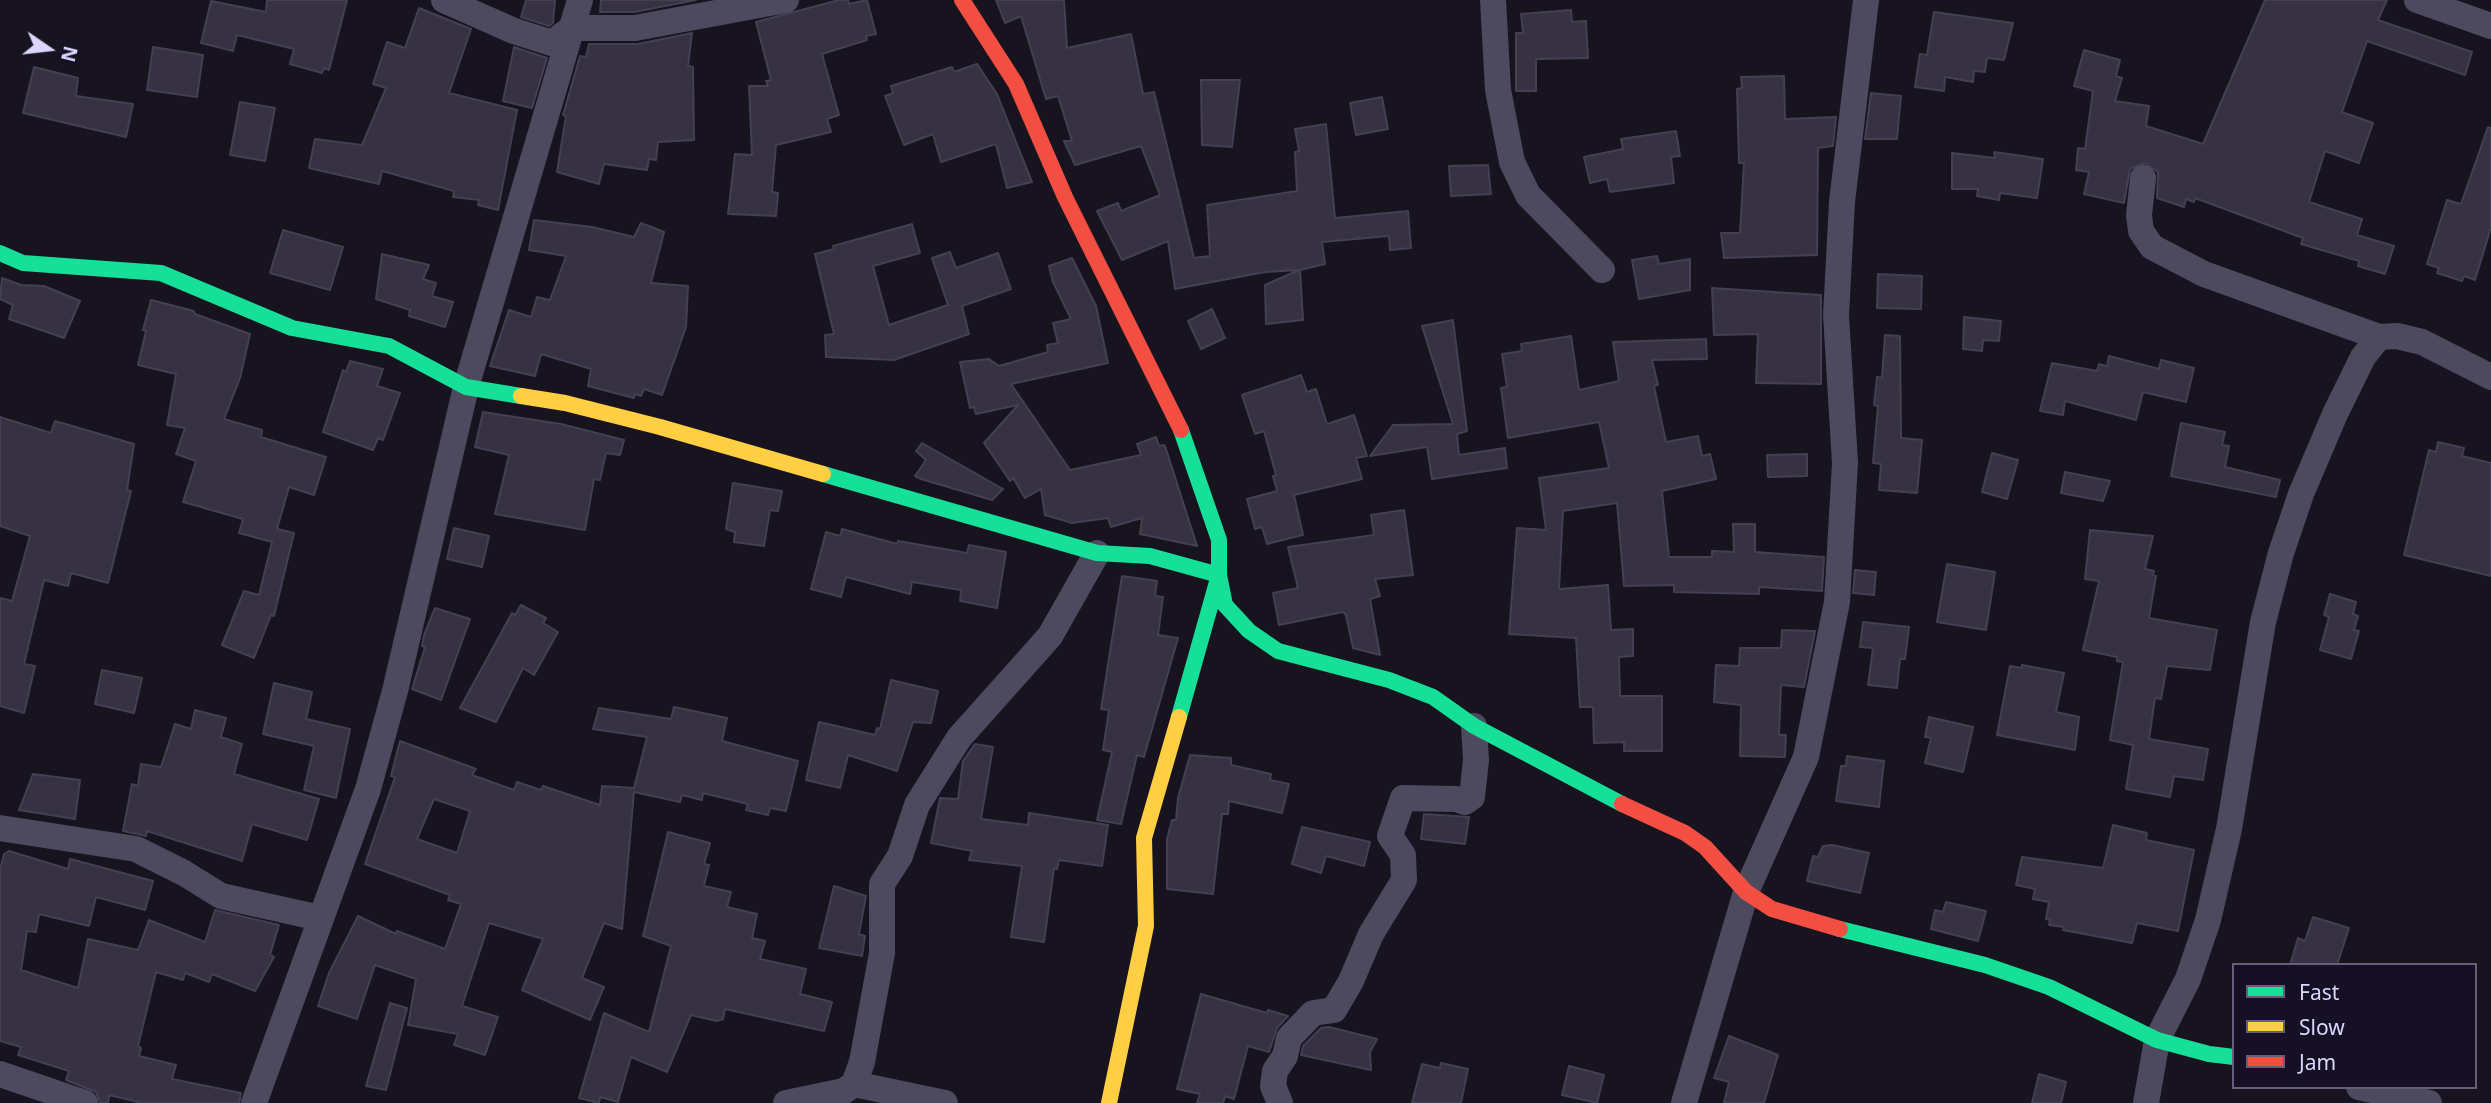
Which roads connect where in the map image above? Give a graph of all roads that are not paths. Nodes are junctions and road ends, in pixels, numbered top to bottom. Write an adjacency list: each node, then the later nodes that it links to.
1 (444, 0): 9 (street)
2 (580, 0): 9 (street)
3 (786, 0): 9 (street)
4 (962, 0): 17 (street)
5 (1493, 0): 12 (street)
6 (1866, 0): 20 (street)
7 (2417, 0): 8 (street)
8 (2491, 26)
9 (572, 28): 15 (street)
10 (2143, 178): 13 (street)
11 (0, 253): 15 (street)
12 (1602, 270)
13 (2379, 337): 14 (street); 22 (street)
14 (2491, 377)
15 (466, 387): 16 (street); 21 (street)
16 (1097, 553): 17 (street); 25 (street)
17 (1219, 575): 18 (street); 31 (street)
18 (1474, 726): 20 (street); 32 (street)
19 (0, 828): 21 (street)
20 (1746, 892): 22 (street); 33 (street)
21 (320, 918): 28 (street)
22 (2157, 1040): 23 (street); 34 (street)
23 (2232, 1057)
24 (0, 1074): 27 (street)
25 (854, 1084): 29 (street); 30 (street)
26 (2368, 1089): 35 (street)
27 (85, 1103)
28 (254, 1103)
29 (786, 1103)
30 (945, 1103)
31 (1110, 1103)
32 (1280, 1103)
33 (1684, 1103)
34 (2146, 1103)
35 (2429, 1103)

